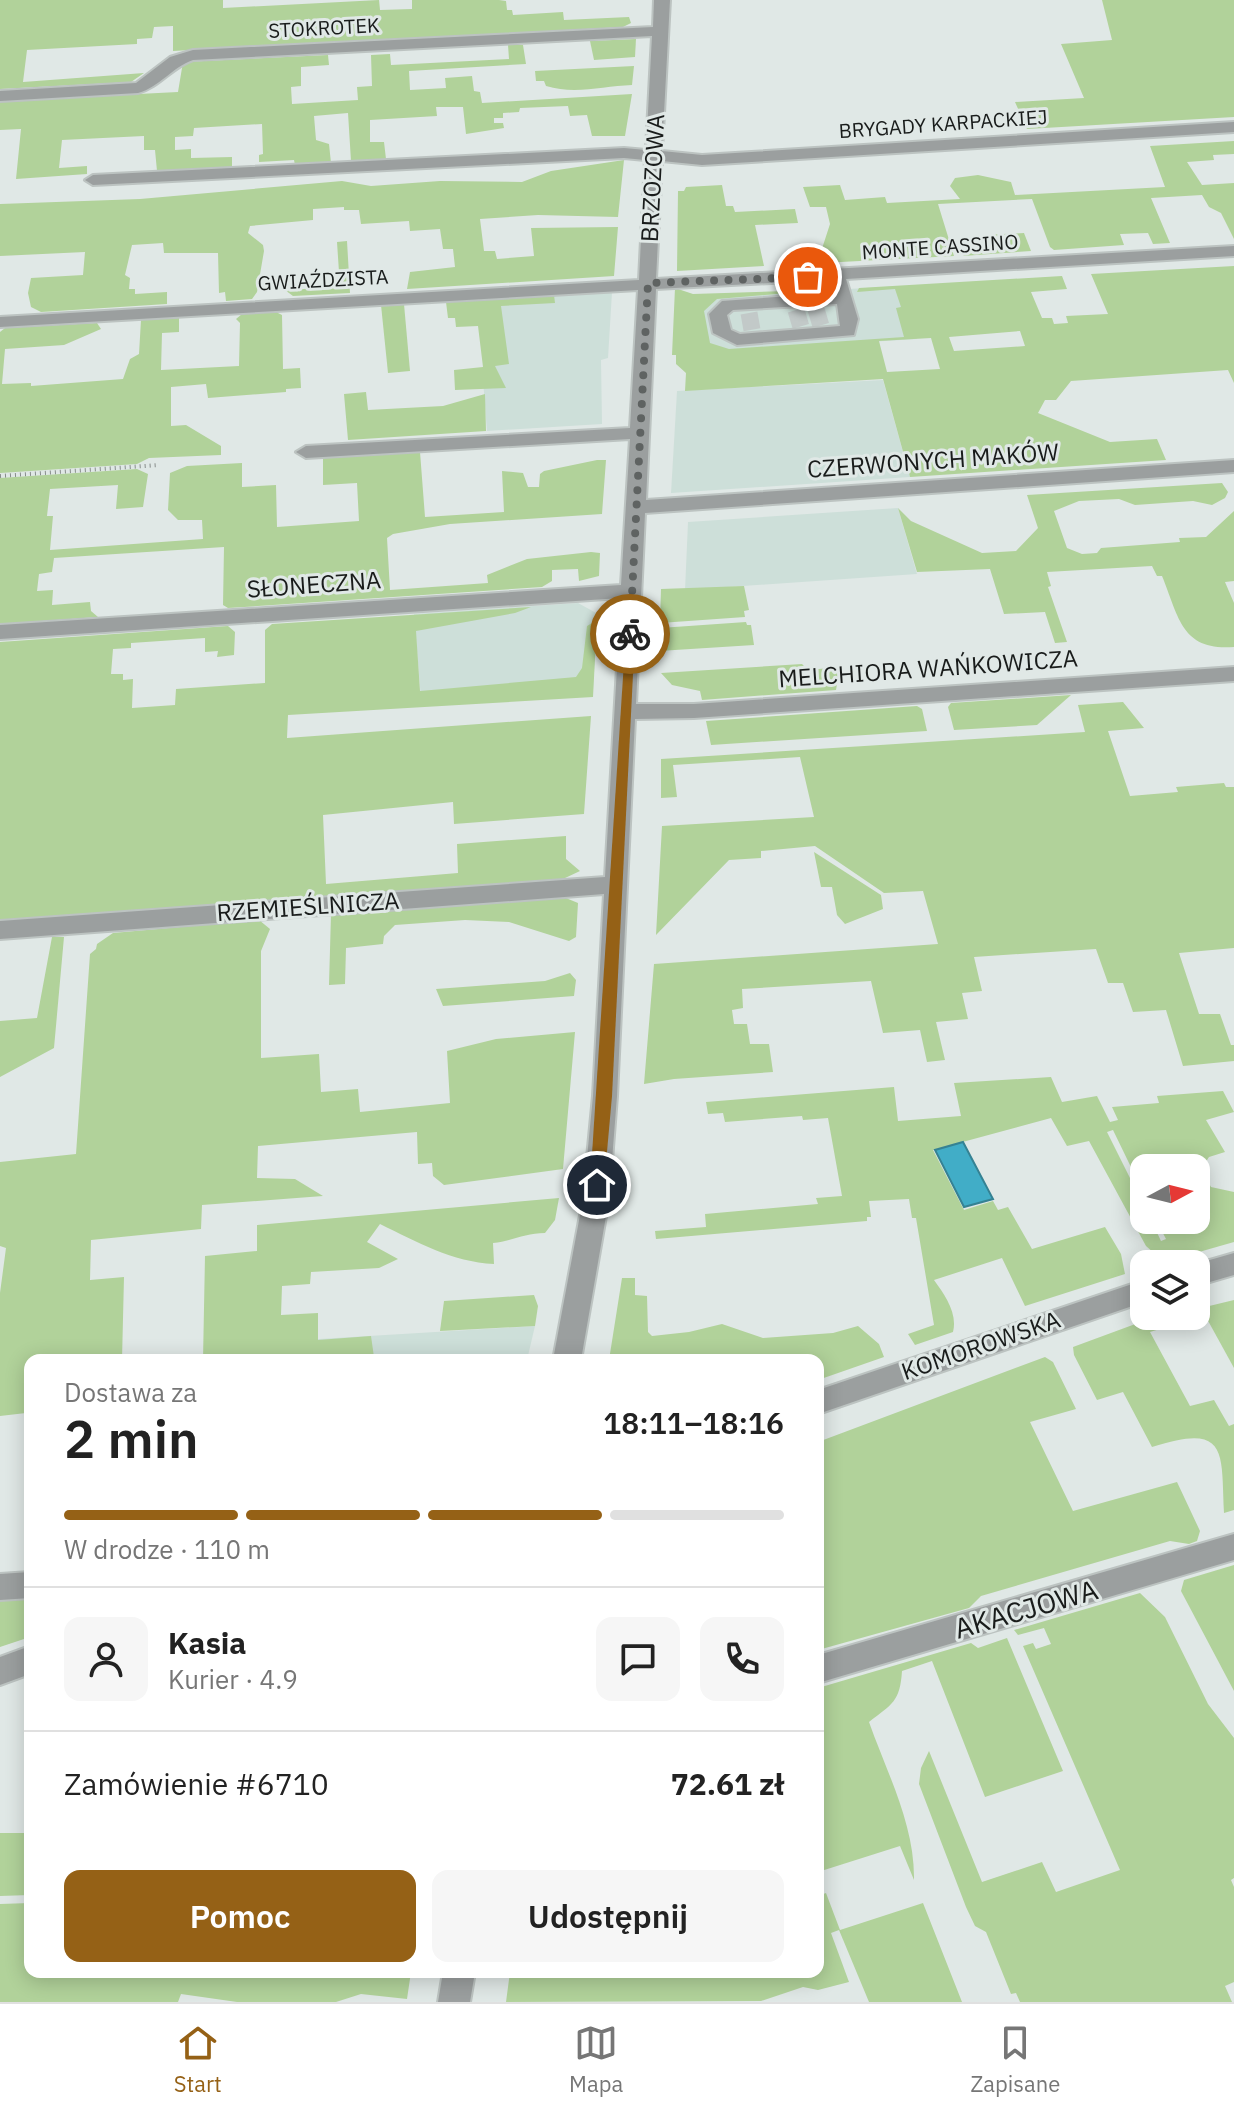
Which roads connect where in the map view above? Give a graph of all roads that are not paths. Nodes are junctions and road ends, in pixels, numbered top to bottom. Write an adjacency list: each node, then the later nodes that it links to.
1 (662, 0): 2 (street, BRZOZOWA)
2 (661, 31): 3 (street, STOKROTEK); 5 (street, BRZOZOWA)
3 (0, 96)
4 (1234, 127): 5 (street, BRYGADY KARPACKIEJ)
5 (655, 155): 6 (street, BRYGADY KARPACKIEJ); 9 (street, BRZOZOWA)
6 (93, 180)
7 (1234, 251): 8 (street, MONTE CASSINO)
8 (836, 276): 9 (street, MONTE CASSINO); 10 (street)
9 (648, 283): 13 (street, GWIAŹDZISTA); 14 (street, BRZOZOWA)
10 (843, 298): 11 (street); 11 (street)
11 (819, 317): 12 (street); 12 (street)
12 (798, 318): 12 (street)
13 (0, 322)
14 (640, 433): 15 (street); 17 (street, BRZOZOWA)
15 (306, 452)
16 (1234, 466): 17 (street, CZERWONYCH MAKÓW)
17 (636, 507): 18 (street, BRZOZOWA)
18 (632, 591): 19 (street, SŁONECZNA); 21 (street, BRZOZOWA)
19 (0, 632)
20 (1234, 674): 21 (street, MELCHIORA WAŃKOWICZA)
21 (626, 712): 22 (street, BRZOZOWA)
22 (616, 885): 23 (street, RZEMIEŚLNICZA); 27 (street, BRZOZOWA)
23 (0, 930)
24 (1234, 1264): 25 (street)
25 (1210, 1271)
26 (1130, 1296): 28 (street, KOMOROWSKA)
27 (568, 1354)
28 (824, 1400)
29 (1234, 1547): 33 (street, AKACJOWA)
30 (24, 1585): 31 (street)
31 (0, 1587)
32 (24, 1662): 34 (street)
33 (824, 1667)
34 (0, 1671)
35 (458, 1978): 36 (street)
36 (454, 2002)

